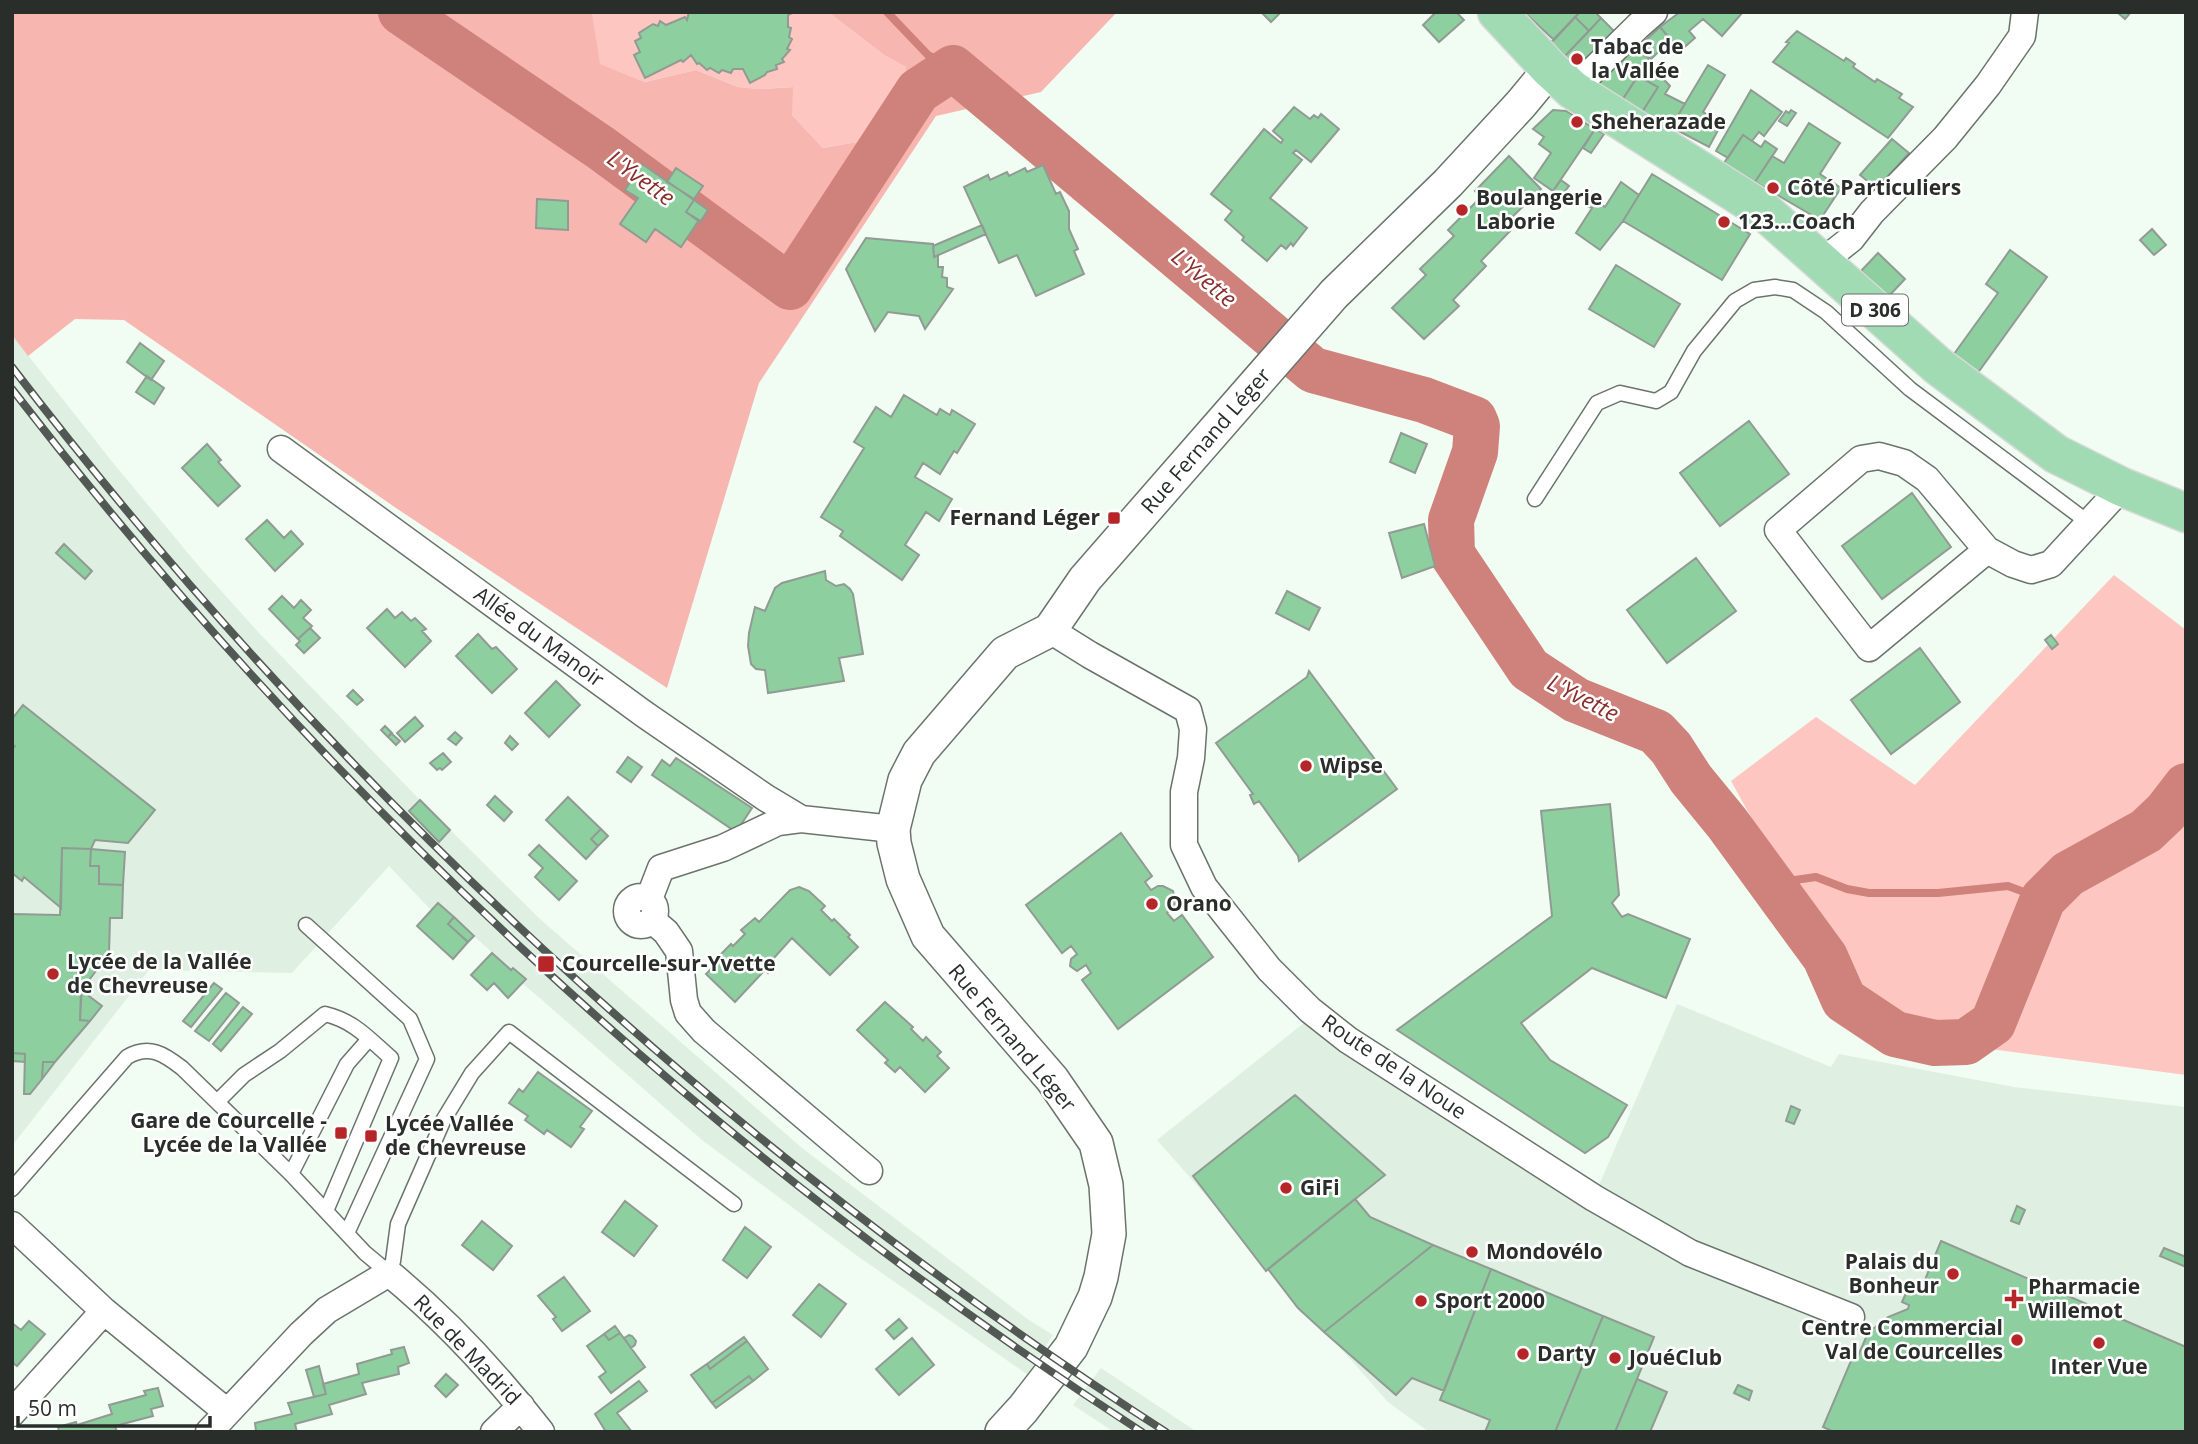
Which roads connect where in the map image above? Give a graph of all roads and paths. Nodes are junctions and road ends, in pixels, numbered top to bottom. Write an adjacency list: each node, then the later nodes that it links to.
1 (1497, 12): 4 (main road)
2 (1654, 12): 4 (street)
3 (2025, 12): 5 (street)
4 (1562, 80): 5 (main road, D 306); 12 (street, Rue Fernand Léger)
5 (1822, 262): 7 (main road, D 306)
6 (281, 449): 13 (street, Allée du Manoir)
7 (2122, 486): 9 (main road, D 306); 10 (street)
8 (1535, 499): 10 (lane)
9 (2186, 513)
10 (2089, 523): 11 (street)
11 (1987, 550): 11 (street)
12 (1050, 629): 14 (street, Rue Fernand Léger); 27 (street, Route de la Noue)
13 (801, 820): 14 (street); 18 (street)
14 (893, 829): 34 (street, Rue Fernand Léger)
15 (306, 925): 24 (lane)
16 (369, 1039): 17 (lane); 19 (lane); 22 (lane)
17 (216, 1102): 19 (lane); 20 (lane)
18 (869, 1171)
19 (291, 1174): 22 (lane)
20 (12, 1189)
21 (734, 1204): 25 (lane)
22 (326, 1211): 24 (lane)
23 (12, 1225): 26 (street)
24 (347, 1233): 25 (lane)
25 (388, 1273): 28 (street, Rue de Madrid); 29 (street)
26 (104, 1311): 29 (street); 30 (street)
27 (1851, 1317)
28 (521, 1406): 32 (street); 33 (street, Rue de Madrid)
29 (227, 1412): 31 (street)
30 (12, 1413)
31 (209, 1432)
32 (494, 1432)
33 (541, 1432)
34 (1002, 1432)

